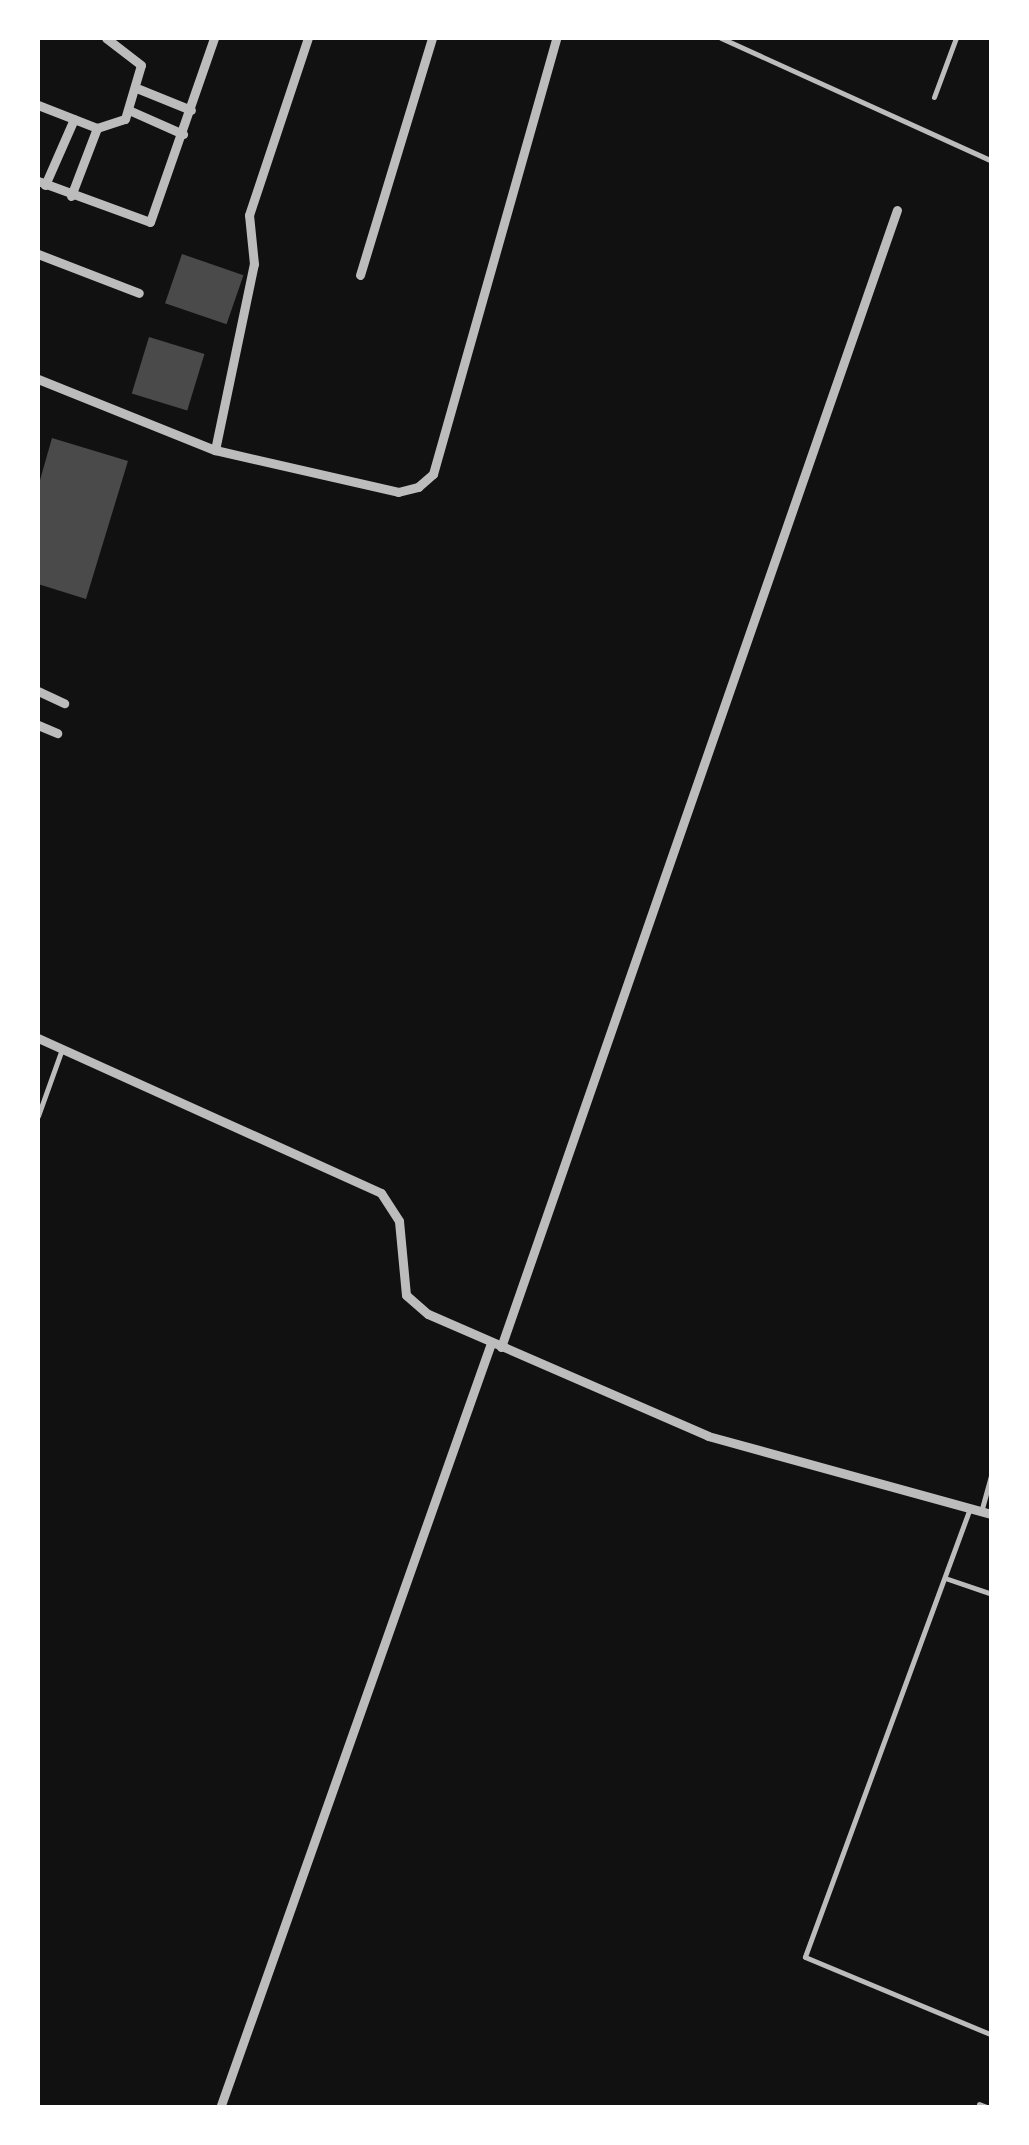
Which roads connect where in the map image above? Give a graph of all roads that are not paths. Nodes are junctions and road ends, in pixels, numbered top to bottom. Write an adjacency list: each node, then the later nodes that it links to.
1 (106, 38): 8 (street)
2 (214, 38): 12 (street)
3 (308, 38): 25 (street)
4 (432, 38): 22 (street)
5 (556, 38): 25 (street)
6 (721, 38): 17 (lane)
7 (956, 38): 10 (lane)
8 (122, 40): 9 (street)
9 (139, 89): 12 (street); 13 (street)
10 (934, 97)
11 (38, 104): 14 (street)
12 (191, 110): 16 (street)
13 (131, 111): 15 (street); 16 (street)
14 (74, 119): 15 (street); 18 (street)
15 (96, 128): 19 (street)
16 (183, 134): 19 (street)
17 (992, 161)
18 (41, 183): 19 (street)
19 (72, 196)
20 (897, 210): 33 (street)
21 (38, 254): 23 (street)
22 (360, 276)
23 (139, 293)
24 (38, 379): 25 (street)
25 (215, 450)
26 (38, 691): 27 (street)
27 (64, 703)
28 (38, 725): 29 (street)
29 (58, 733)
30 (38, 1038): 31 (street)
31 (62, 1049): 32 (lane); 33 (street)
32 (38, 1116)
33 (496, 1345): 35 (street); 41 (street)
34 (992, 1472): 36 (lane)
35 (970, 1508): 36 (street); 37 (lane)
36 (986, 1513)
37 (945, 1578): 38 (lane); 39 (lane)
38 (992, 1594)
39 (992, 2035)
40 (979, 2104): 42 (lane)
41 (220, 2108)
42 (990, 2108)

